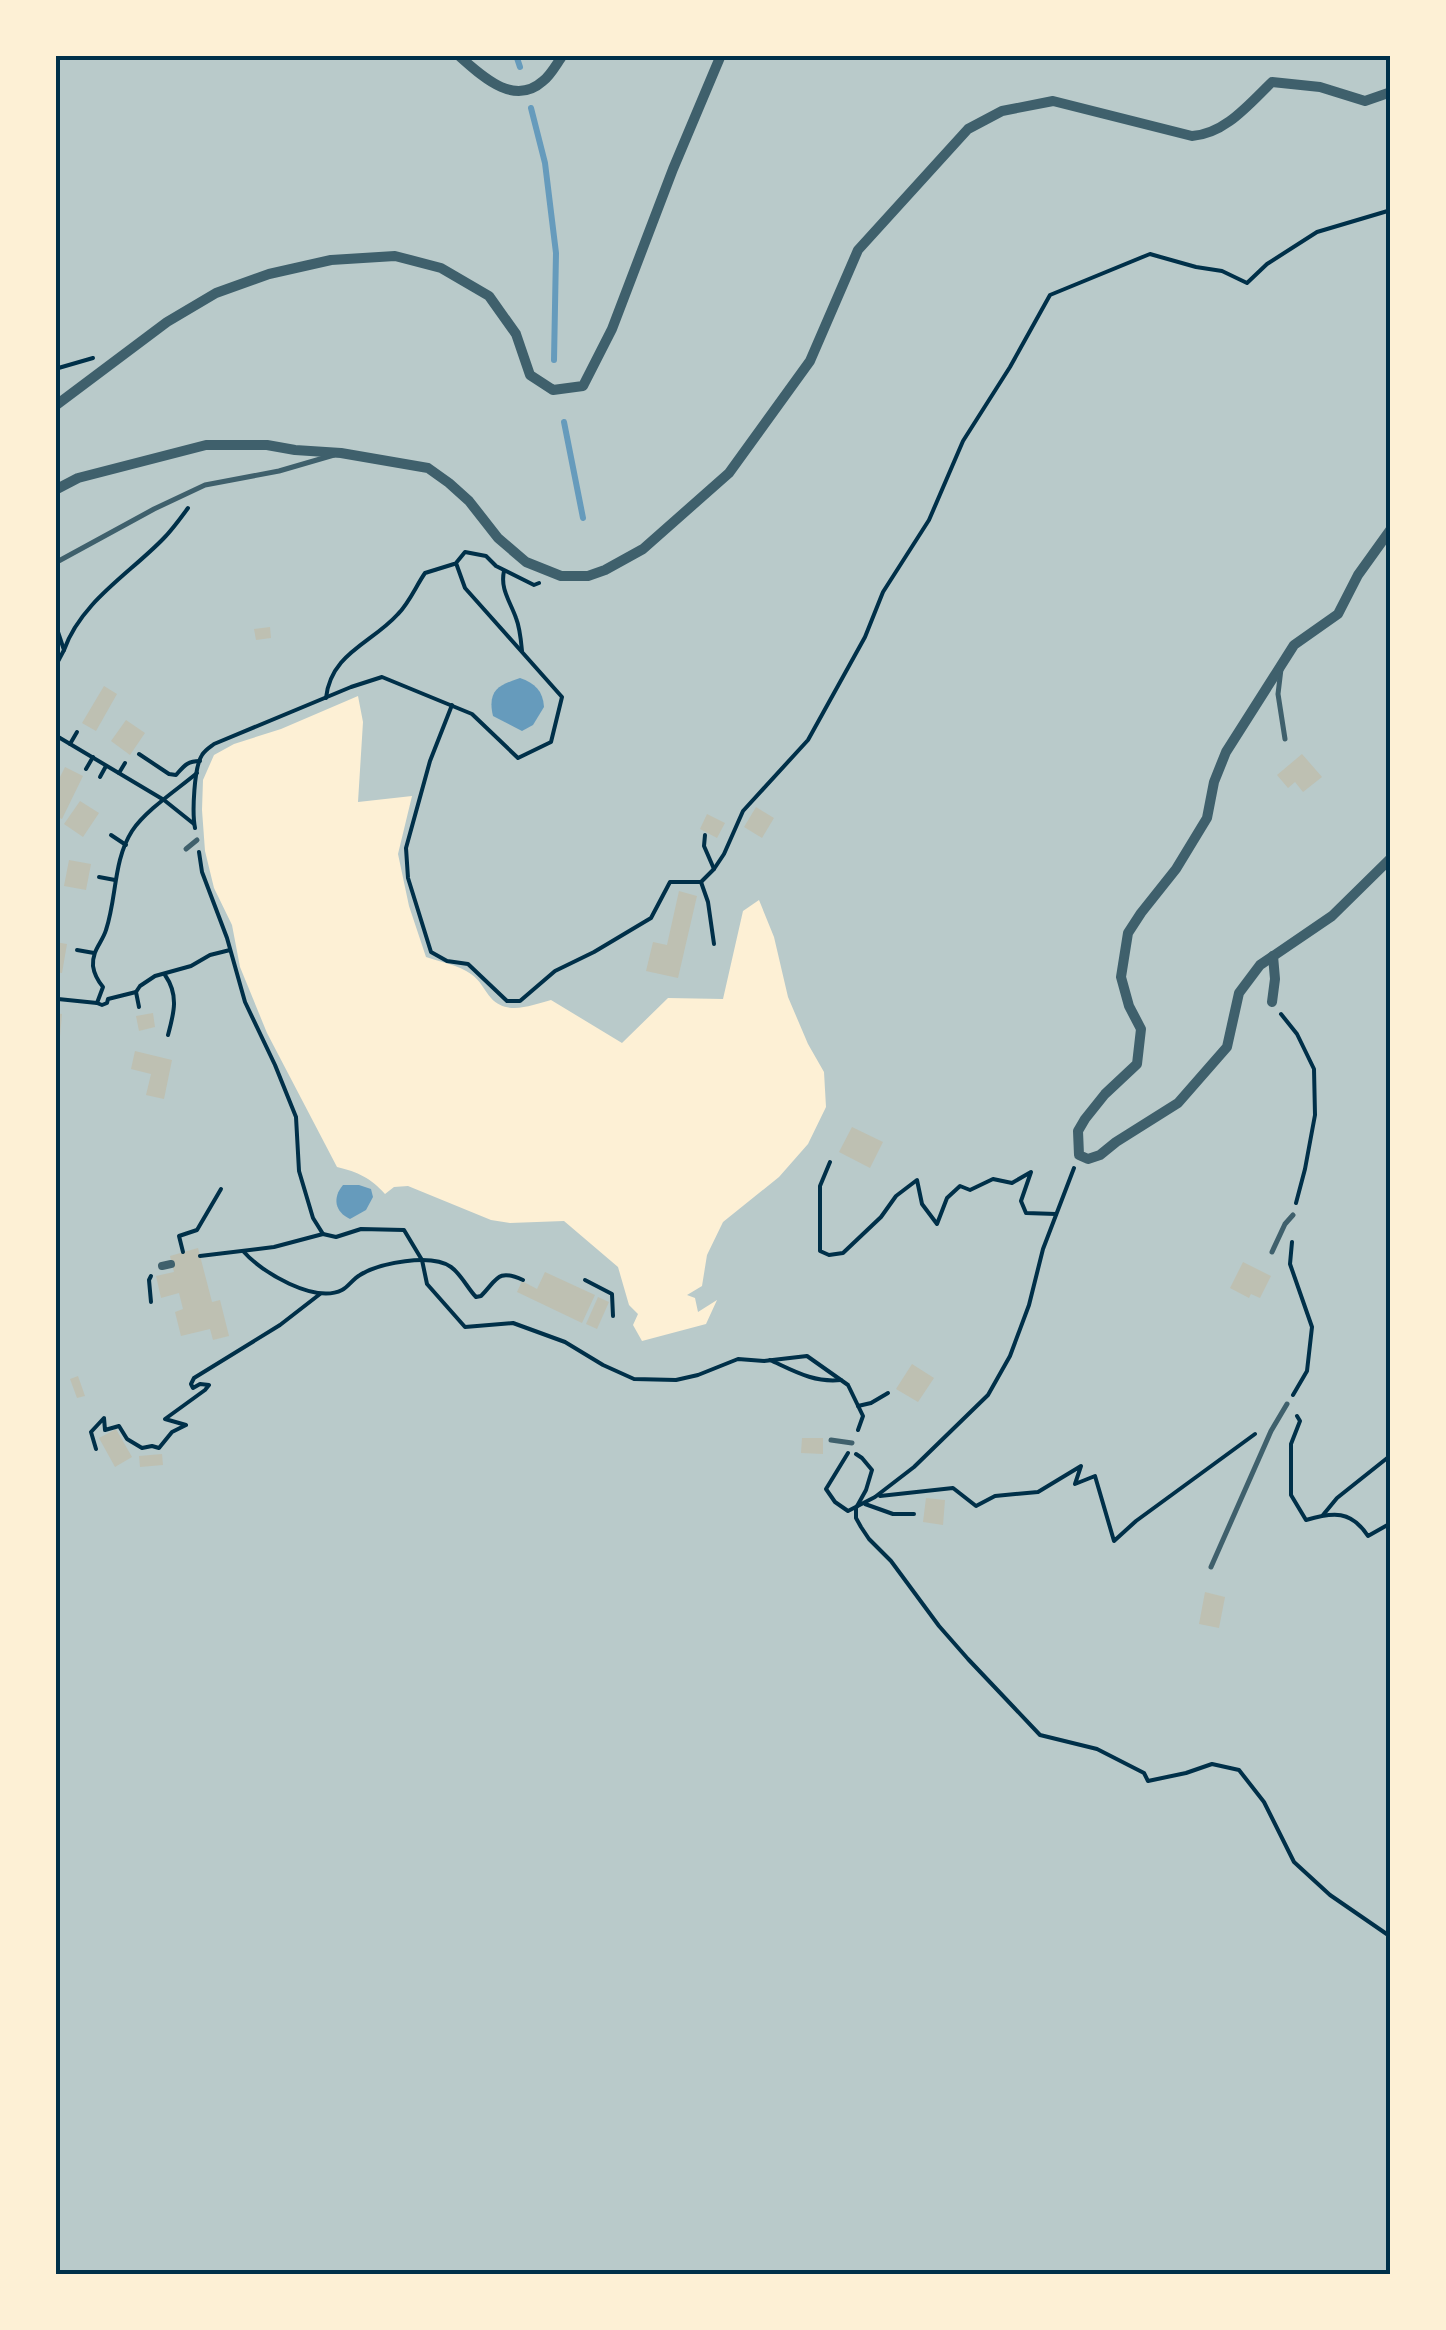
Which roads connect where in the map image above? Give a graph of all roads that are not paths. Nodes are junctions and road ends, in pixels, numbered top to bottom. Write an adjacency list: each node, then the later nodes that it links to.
1 (458, 55): 2 (street)
2 (563, 55)
3 (721, 55): 5 (street)
4 (1391, 92): 6 (street)
5 (55, 406)
6 (341, 453): 7 (street); 9 (lane)
7 (55, 490)
8 (1391, 528): 10 (street)
9 (55, 564)
10 (1281, 666): 11 (lane); 15 (street)
11 (1285, 739)
12 (197, 840): 13 (lane)
13 (186, 849)
14 (1391, 858): 15 (street)
15 (1274, 956): 16 (street)
16 (1272, 1002)
17 (1294, 1215): 18 (lane)
18 (1272, 1252)
19 (1287, 1404): 22 (lane)
20 (831, 1440): 21 (lane)
21 (852, 1443)
22 (1211, 1567)

